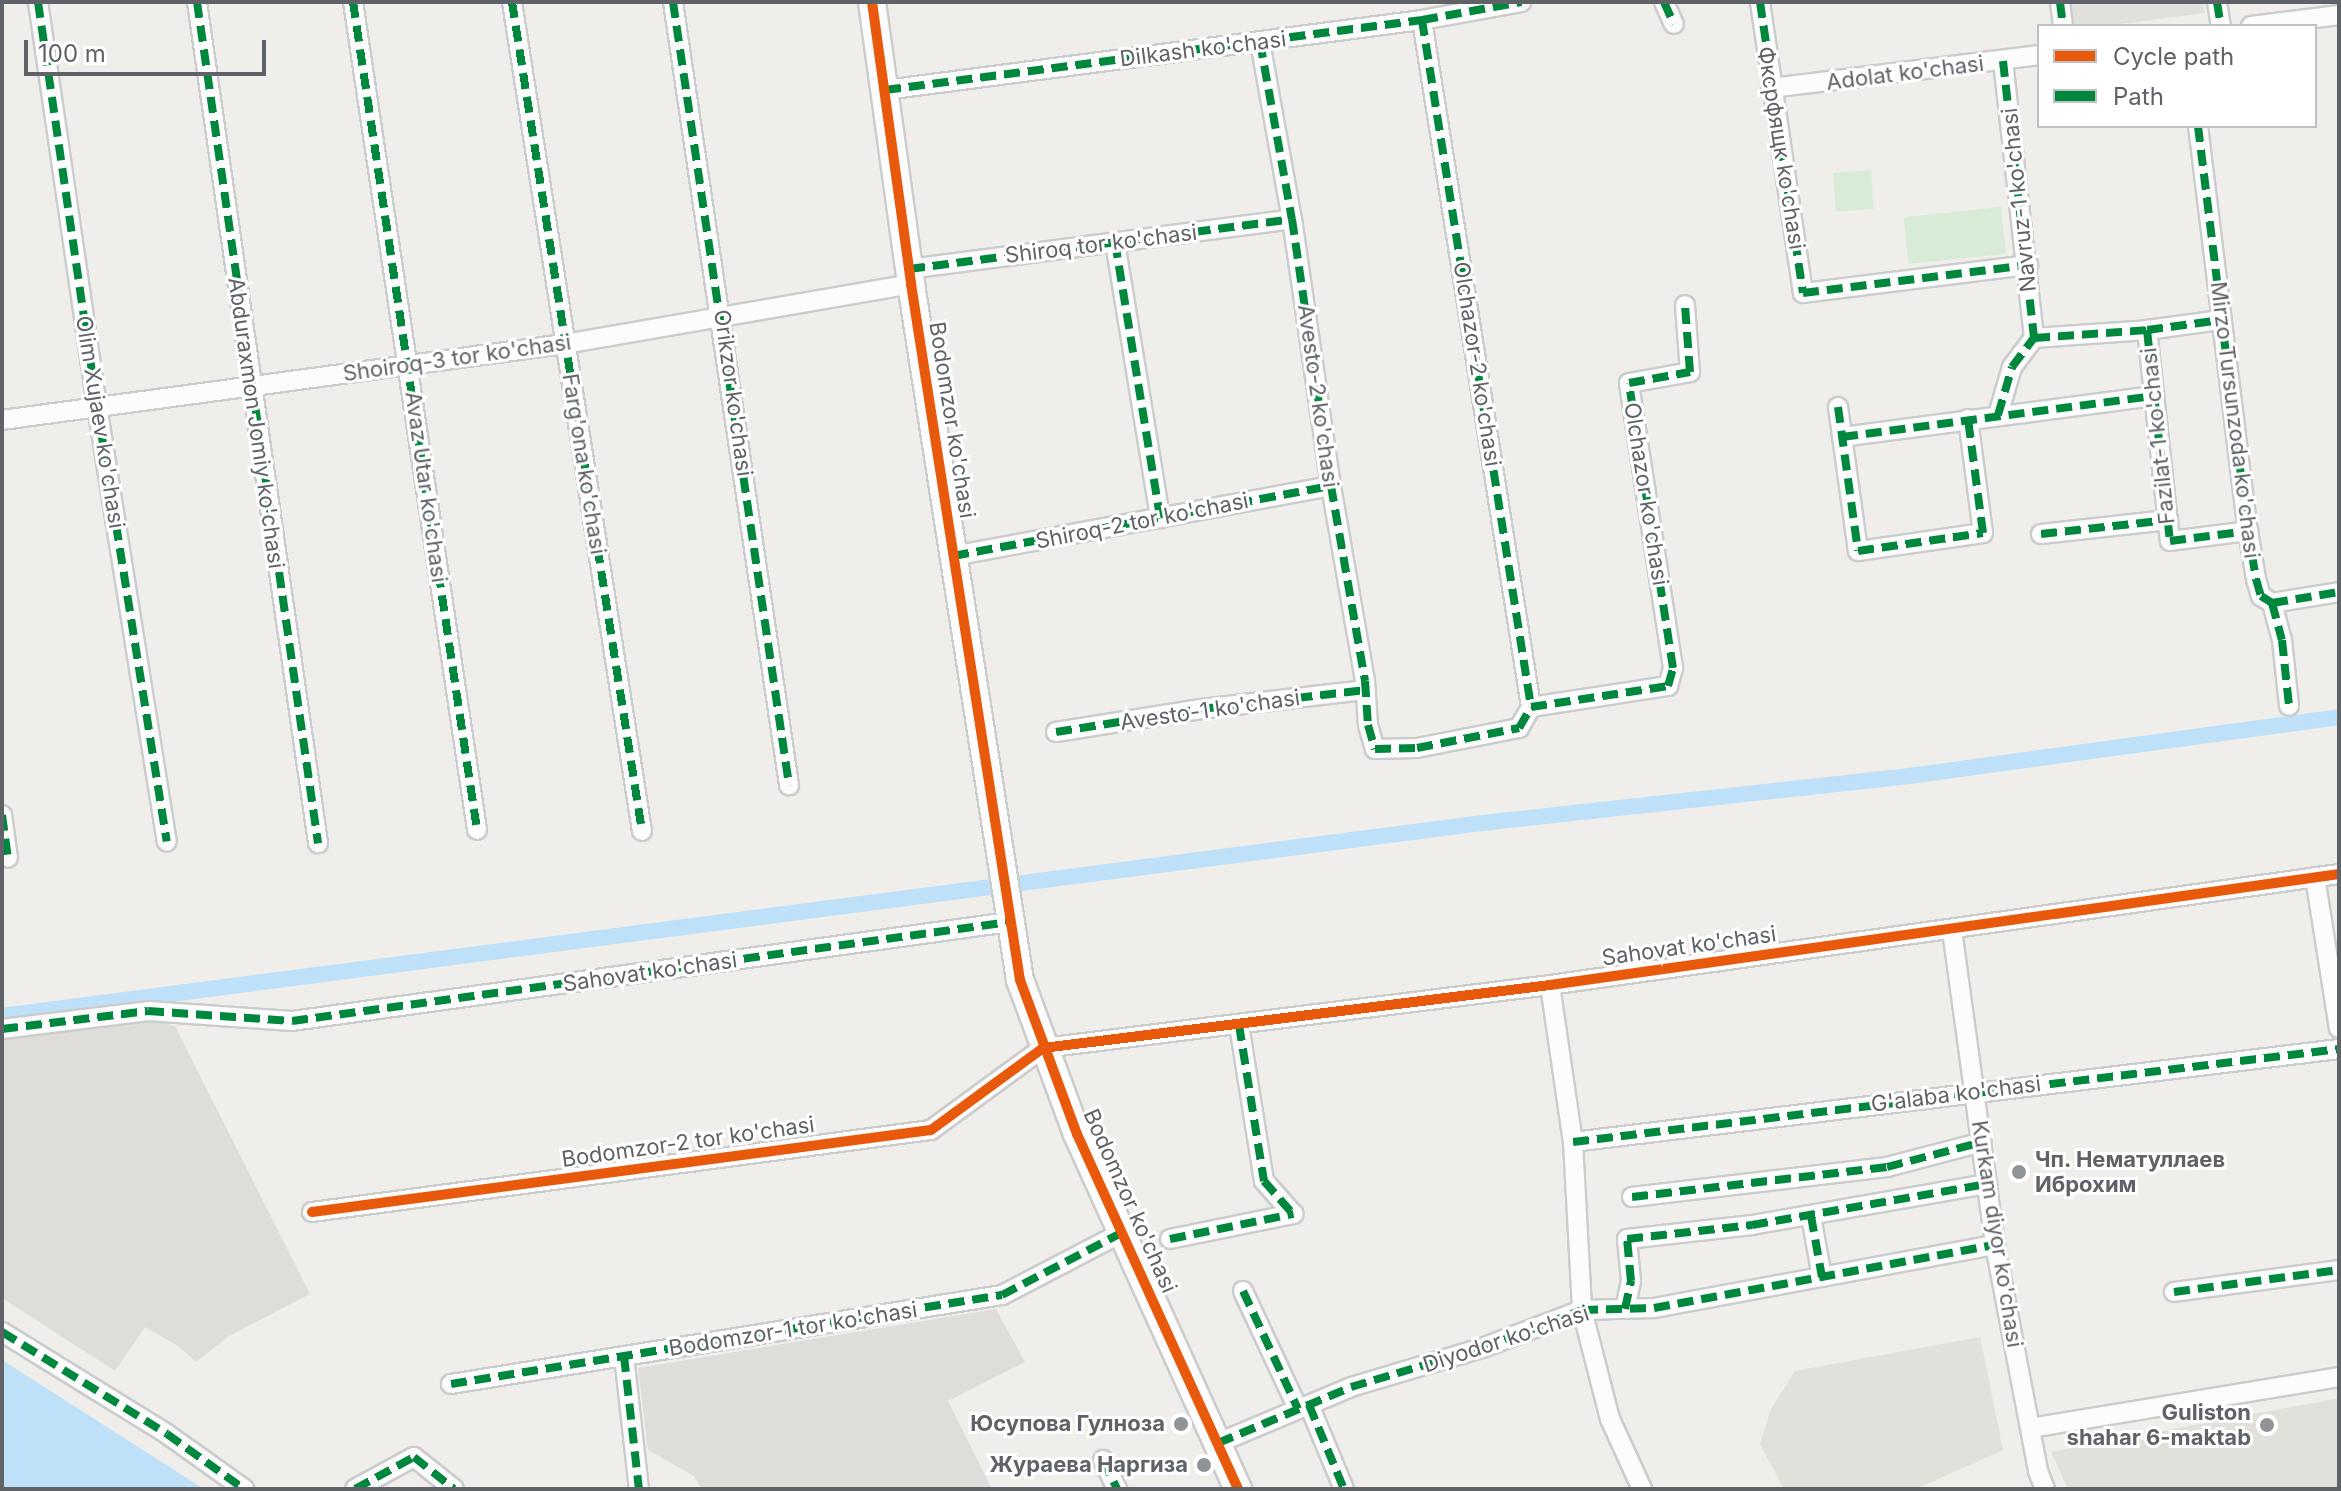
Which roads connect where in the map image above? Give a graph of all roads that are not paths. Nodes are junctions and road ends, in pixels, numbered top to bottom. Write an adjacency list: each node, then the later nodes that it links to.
1 (38, 2): 38 (street, Olim Xujaev ko'chasi)
2 (197, 2): 36 (street, Abduraxmon Jomiy ko'chasi)
3 (353, 2): 35 (street, Avaz Utar ko'chasi)
4 (512, 2): 34 (street, Farg'ona ko'chasi)
5 (673, 2): 30 (street, Orikzor ko'chasi)
6 (872, 2): 23 (street, Bodomzor ko'chasi)
7 (1521, 2): 12 (street, Dilkash ko'chasi)
8 (1664, 2): 15 (street)
9 (2060, 2): 16 (street)
10 (2217, 2): 17 (street)
11 (1763, 3): 22 (street, Фксрфящк ko'chasi)
12 (1486, 6): 14 (street, Dilkash ko'chasi)
13 (2339, 15): 18 (street)
14 (1422, 20): 19 (street, Dilkash ko'chasi); 54 (street, Olchazor-2 ko'chasi)
15 (1674, 24)
16 (2063, 24)
17 (2221, 24)
18 (2267, 24)
19 (1260, 42): 23 (street, Dilkash ko'chasi); 25 (street, Avesto-2 ko'chasi)
20 (2037, 55): 21 (street, Adolat ko'chasi)
21 (2003, 61): 22 (street, Adolat ko'chasi); 27 (street, Navruz-1 ko'chasi)
22 (1771, 88): 27 (street, Фксрфящк ko'chasi)
23 (885, 90): 28 (street, Bodomzor ko'chasi)
24 (2198, 128): 31 (street, Mirzo Tursunzoda ko'chasi)
25 (1292, 219): 26 (street, Shiroq tor ko'chasi); 44 (street, Avesto-2 ko'chasi)
26 (1115, 242): 28 (street, Shiroq tor ko'chasi); 45 (street)
27 (2028, 265): 33 (street, Navruz-1 ko'chasi)
28 (910, 276): 30 (street, Shoiroq-3 tor ko'chasi); 49 (street, Bodomzor ko'chasi)
29 (1685, 305): 54 (street, Olchazor ko'chasi)
30 (722, 316): 34 (street, Shoiroq-3 tor ko'chasi); 56 (street, Orikzor ko'chasi)
31 (2221, 320): 32 (street); 47 (street, Mirzo Tursunzoda ko'chasi)
32 (2147, 330): 33 (street); 37 (street, Fazilat-1 ko'chasi)
33 (2034, 338): 40 (street)
34 (564, 344): 35 (street, Shoiroq-3 tor ko'chasi); 59 (street, Farg'ona ko'chasi)
35 (409, 367): 36 (street, Shoiroq-3 tor ko'chasi); 58 (street, Avaz Utar ko'chasi)
36 (250, 384): 38 (street, Shoiroq-3 tor ko'chasi); 61 (street, Abduraxmon Jomiy ko'chasi)
37 (2154, 396): 40 (street); 46 (street, Fazilat-1 ko'chasi)
38 (97, 406): 42 (street, Shoiroq-3 tor ko'chasi); 60 (street, Olim Xujaev ko'chasi)
39 (1838, 407): 43 (street)
40 (1998, 415): 41 (street)
41 (1968, 419): 43 (street); 43 (street)
42 (2, 420)
43 (1842, 437)
44 (1331, 486): 45 (street, Shiroq-2 tor ko'chasi); 52 (street, Avesto-2 ko'chasi)
45 (1160, 518): 49 (street, Shiroq-2 tor ko'chasi)
46 (2168, 520): 47 (street, Fazilat-1 ko'chasi); 48 (street)
47 (2248, 531): 51 (street, Mirzo Tursunzoda ko'chasi)
48 (2041, 534)
49 (953, 556): 65 (street, Bodomzor ko'chasi)
50 (2339, 592): 51 (street)
51 (2272, 603): 53 (street, Mirzo Tursunzoda ko'chasi)
52 (1366, 690): 54 (street, Avesto-2 ko'chasi); 55 (street, Avesto-1 ko'chasi)
53 (2289, 706)
54 (1531, 707)
55 (1056, 732)
56 (789, 785)
57 (2, 815): 62 (street)
58 (477, 830)
59 (642, 831)
60 (167, 841)
61 (318, 843)
62 (8, 858)
63 (2339, 874): 64 (street, Sahovat ko'chasi)
64 (2315, 877): 66 (street, Sahovat ko'chasi); 69 (street)
65 (1007, 913): 70 (street, Sahovat ko'chasi); 71 (street, Bodomzor ko'chasi)
66 (1952, 930): 67 (street, Sahovat ko'chasi); 73 (street, Kurkam diyor ko'chasi)
67 (1550, 985): 68 (street, Sahovat ko'chasi); 74 (street)
68 (1239, 1025): 71 (street, Sahovat ko'chasi); 81 (street)
69 (2339, 1028)
70 (2, 1029)
71 (1043, 1048): 78 (street, Bodomzor-2 tor ko'chasi); 80 (street, Bodomzor ko'chasi)
72 (2339, 1049): 73 (street, G'alaba ko'chasi)
73 (1975, 1092): 74 (street, G'alaba ko'chasi); 75 (street, Kurkam diyor ko'chasi)
74 (1573, 1142): 88 (street)
75 (1982, 1142): 76 (street, Kurkam diyor ko'chasi); 77 (street)
76 (1987, 1184): 79 (street); 82 (street, Kurkam diyor ko'chasi)
77 (1632, 1197)
78 (312, 1212)
79 (1811, 1216): 84 (street); 87 (street)
80 (1121, 1233): 90 (street, Bodomzor-1 tor ko'chasi); 95 (street, Bodomzor ko'chasi)
81 (1170, 1239)
82 (1995, 1245): 84 (street, Diyodor ko'chasi); 94 (street, Kurkam diyor ko'chasi)
83 (2339, 1270): 86 (street)
84 (1822, 1277): 87 (street, Diyodor ko'chasi)
85 (1243, 1291): 93 (street)
86 (2174, 1292)
87 (1625, 1309): 88 (street, Diyodor ko'chasi)
88 (1582, 1310): 93 (street, Diyodor ko'chasi); 104 (street)
89 (2, 1332): 98 (street)
90 (624, 1356): 92 (street, Bodomzor-1 tor ko'chasi); 100 (street)
91 (2339, 1377): 94 (street)
92 (451, 1384)
93 (1304, 1407): 95 (street, Diyodor ko'chasi); 103 (street)
94 (2031, 1428): 105 (street, Kurkam diyor ko'chasi)
95 (1218, 1443): 102 (street, Bodomzor ko'chasi)
96 (1103, 1460): 101 (street)
97 (358, 1487): 99 (street)
98 (244, 1489)
99 (454, 1489)
100 (639, 1489)
101 (1117, 1489)
102 (1238, 1489)
103 (1344, 1489)
104 (1642, 1489)
105 (2045, 1489)

